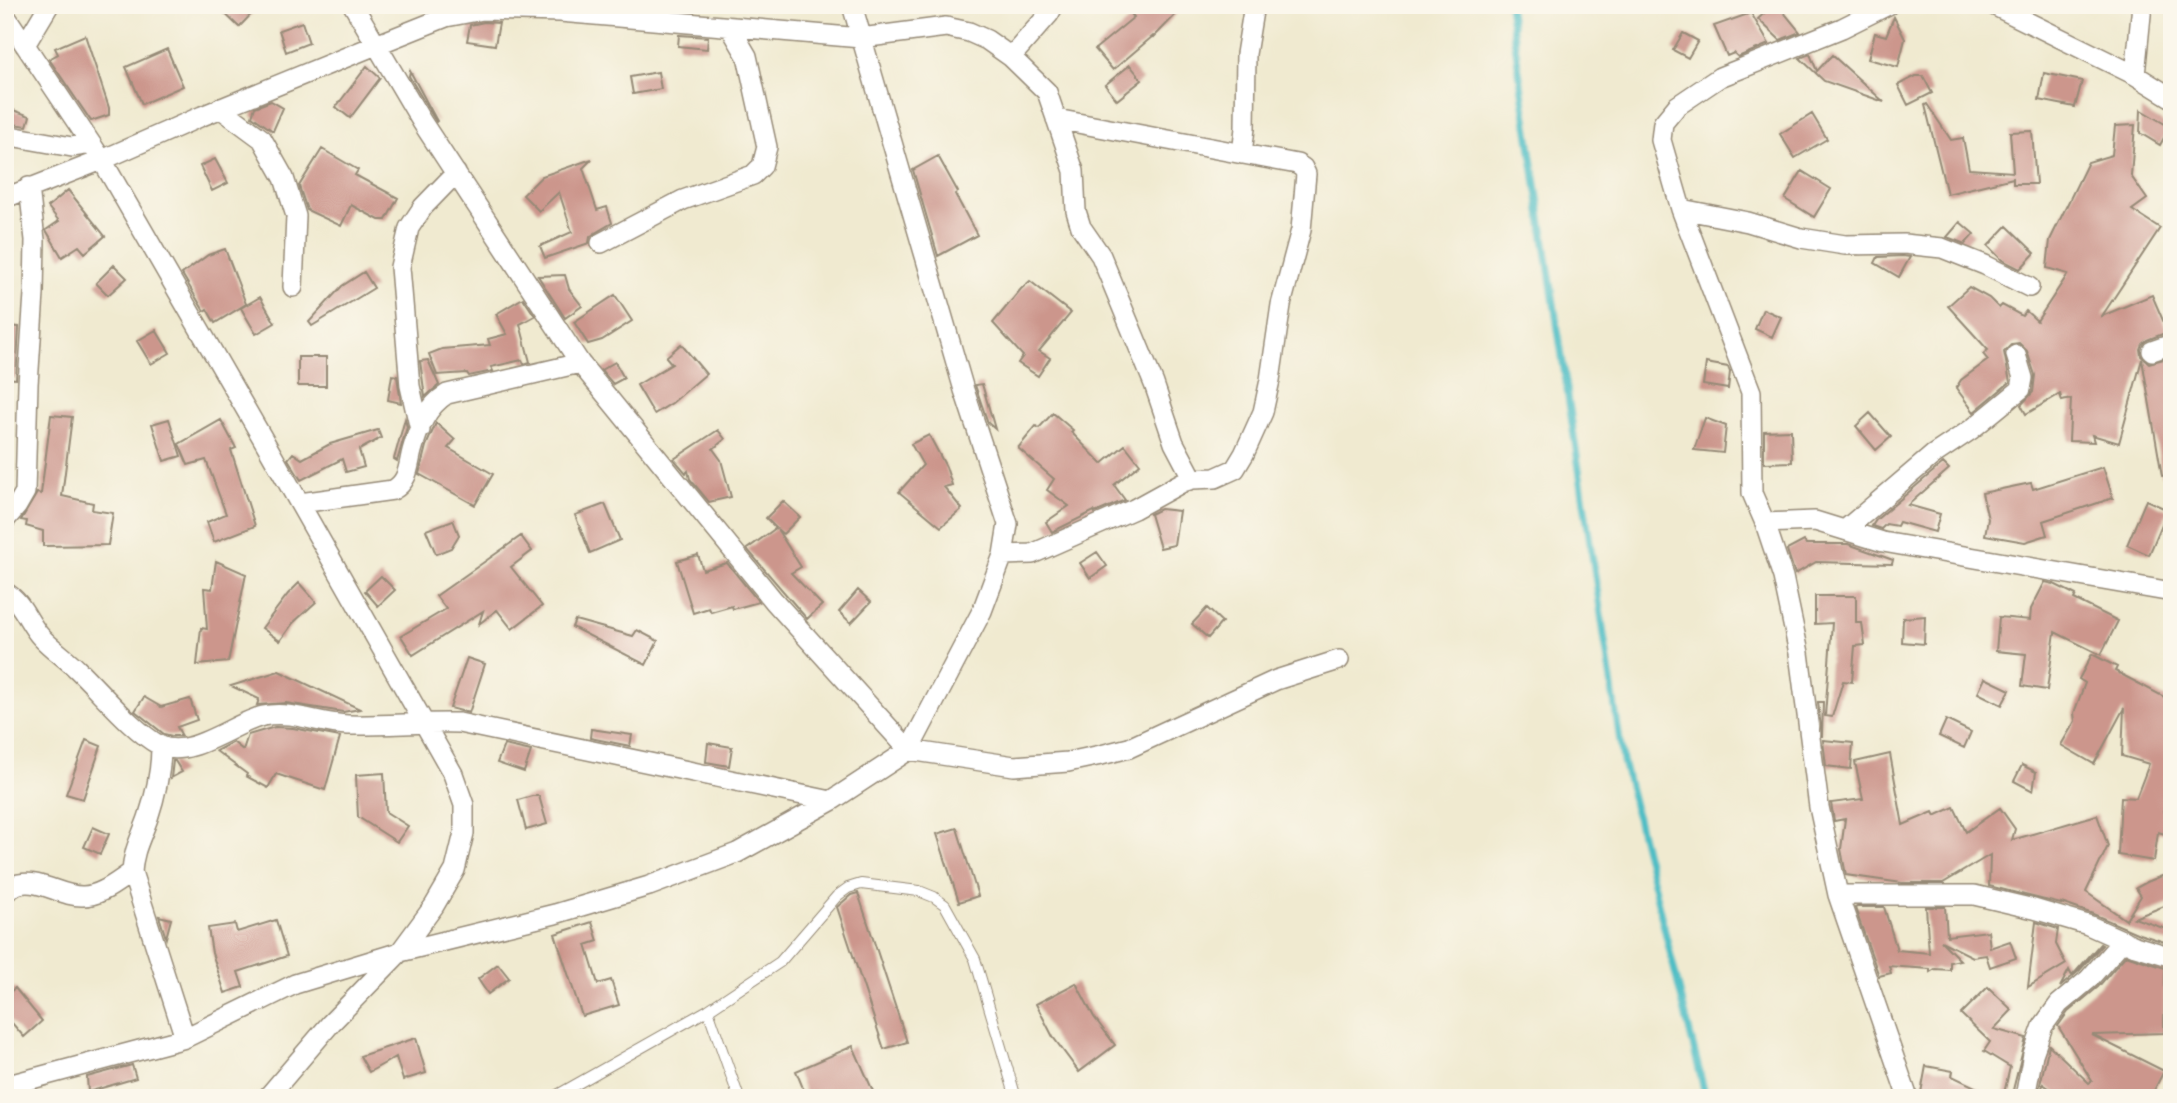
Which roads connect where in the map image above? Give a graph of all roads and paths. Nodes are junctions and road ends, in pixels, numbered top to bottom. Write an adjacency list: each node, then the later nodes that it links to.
1 (49, 5): 12 (street)
2 (353, 5): 13 (street)
3 (852, 5): 11 (street)
4 (1054, 5): 14 (street)
5 (1254, 5): 21 (street)
6 (1888, 5): 25 (street)
7 (1993, 5): 15 (street)
8 (2142, 5): 15 (street)
9 (5, 15): 12 (street)
10 (730, 27): 11 (street); 13 (street); 26 (street)
11 (861, 38): 14 (street); 39 (street)
12 (25, 45): 20 (street)
13 (376, 45): 17 (street); 22 (street)
14 (1011, 57): 18 (street)
15 (2135, 75): 16 (street)
16 (2172, 98)
17 (220, 108): 20 (street); 27 (street)
18 (1056, 119): 21 (street); 34 (street)
19 (5, 135): 20 (street)
20 (96, 152): 23 (street); 35 (street)
21 (1242, 154): 34 (street)
22 (456, 173): 32 (street); 33 (street)
23 (29, 187): 24 (street); 36 (street)
24 (5, 198)
25 (1681, 209): 28 (street); 37 (street)
26 (601, 243)
27 (293, 287)
28 (2029, 287)
29 (2172, 344): 30 (street)
30 (2152, 351)
31 (2016, 355): 38 (street)
32 (580, 363): 33 (street); 45 (street)
33 (420, 430): 35 (street)
34 (1193, 479): 39 (street)
35 (300, 503): 43 (street)
36 (5, 520)
37 (1765, 523): 38 (street); 49 (street)
38 (1846, 529): 41 (street)
39 (1003, 555): 45 (street)
40 (5, 592): 44 (street)
41 (2172, 592)
42 (1339, 660): 45 (street)
43 (424, 722): 44 (street); 46 (street); 51 (street)
44 (161, 747): 47 (street)
45 (909, 750): 46 (street)
46 (831, 801): 51 (street)
47 (132, 872): 48 (street); 54 (street)
48 (5, 892)
49 (1838, 895): 50 (street); 60 (street)
50 (2123, 940): 52 (street); 61 (street)
51 (400, 952): 54 (street); 56 (street)
52 (2172, 957)
53 (708, 1010): 57 (lane); 58 (lane); 59 (lane)
54 (185, 1038): 55 (street)
55 (5, 1086)
56 (267, 1098)
57 (552, 1098)
58 (739, 1098)
59 (1016, 1098)
60 (1908, 1098)
61 (2023, 1098)

